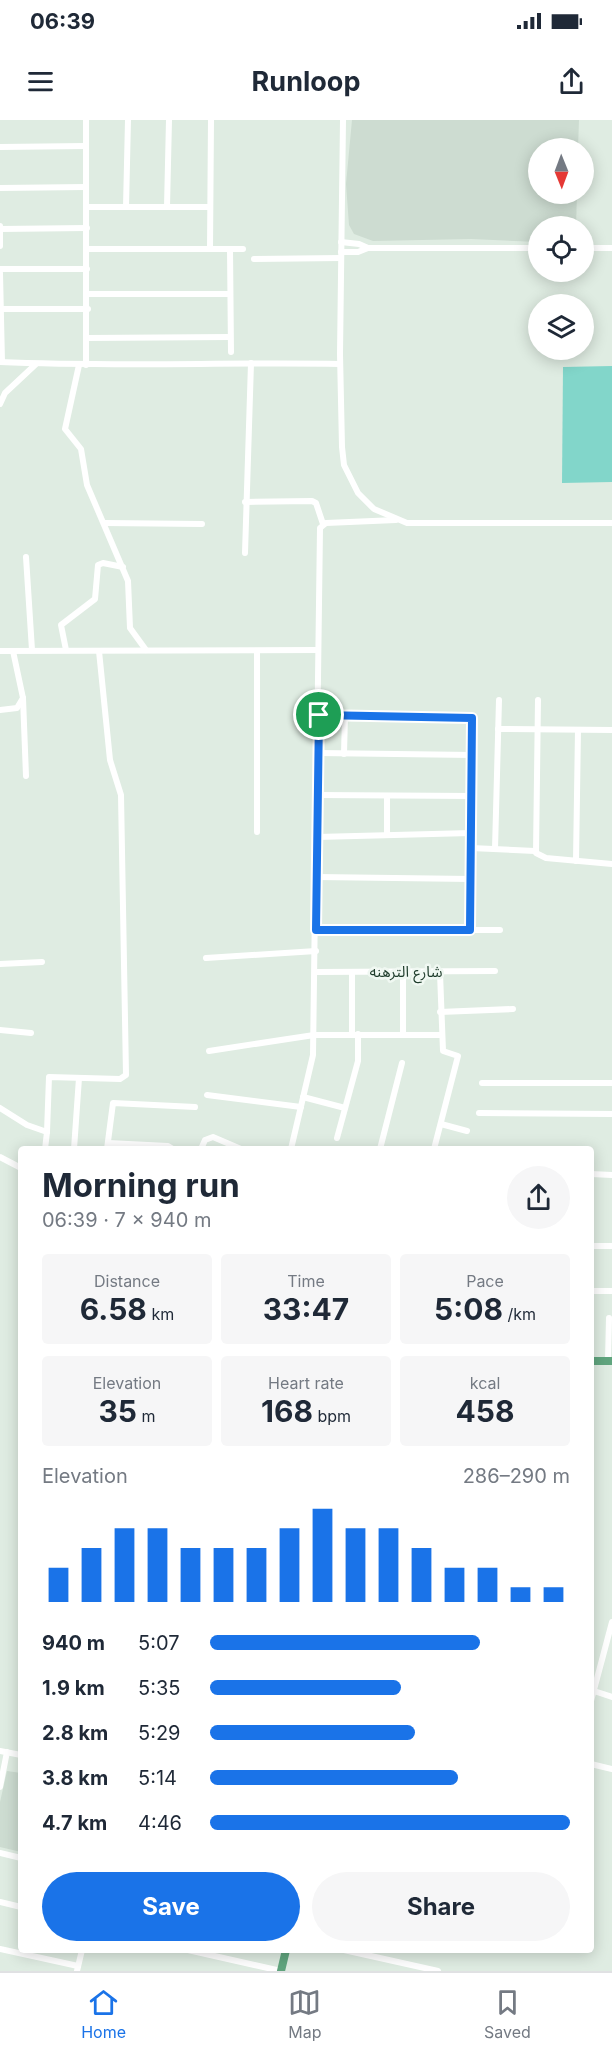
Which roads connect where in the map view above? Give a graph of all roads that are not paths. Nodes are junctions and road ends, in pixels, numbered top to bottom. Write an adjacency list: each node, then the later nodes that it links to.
1 (86, 120): 6 (street)
2 (128, 120): 11 (street)
3 (169, 120): 12 (street)
4 (211, 120): 13 (street)
5 (343, 120): 16 (street)
6 (86, 146): 7 (street); 8 (street)
7 (0, 147)
8 (86, 187): 9 (street); 10 (street)
9 (0, 188)
10 (87, 207): 11 (street); 15 (street)
11 (126, 207): 12 (street)
12 (167, 207): 13 (street)
13 (210, 207): 23 (street)
14 (0, 228): 15 (street); 17 (street)
15 (87, 228): 22 (street)
16 (341, 242): 18 (street); 26 (street)
17 (0, 246)
18 (369, 248): 19 (street); 26 (street)
19 (528, 248)
20 (594, 248): 21 (street)
21 (612, 248)
22 (87, 249): 23 (street); 28 (street)
23 (210, 249): 24 (street)
24 (230, 249): 25 (street); 31 (street)
25 (243, 249)
26 (341, 255): 27 (street); 40 (street)
27 (254, 259)
28 (87, 269): 29 (street); 30 (street)
29 (0, 271): 32 (street)
30 (88, 294): 31 (street); 33 (street)
31 (230, 294): 35 (street)
32 (0, 309): 33 (street); 37 (street)
33 (87, 309): 34 (street)
34 (87, 338): 35 (street); 41 (street)
35 (230, 338): 36 (street)
36 (231, 352)
37 (1, 362): 39 (street)
38 (250, 363): 40 (street); 41 (street); 43 (street)
39 (36, 364): 41 (street); 42 (street)
40 (340, 364): 44 (street)
41 (83, 365): 45 (street)
42 (0, 404)
43 (245, 502): 48 (street); 49 (street)
44 (396, 520): 46 (street); 48 (street)
45 (105, 523): 47 (street); 51 (street)
46 (612, 523)
47 (202, 524)
48 (323, 524): 55 (street)
49 (245, 553)
50 (26, 557): 52 (street)
51 (123, 567): 53 (street); 54 (street)
52 (32, 650): 53 (street); 57 (street)
53 (66, 650): 58 (street)
54 (146, 650): 58 (street); 59 (street)
55 (318, 650): 59 (street); 64 (street)
56 (0, 651): 57 (street)
57 (12, 651): 60 (street)
58 (99, 651): 110 (street)
59 (257, 651): 77 (street)
60 (22, 698): 63 (street); 73 (street)
61 (499, 700): 66 (street)
62 (538, 700): 67 (street)
63 (0, 710)
64 (319, 715): 65 (street); 70 (street)
65 (345, 715): 71 (street); 72 (street)
66 (498, 729): 67 (street); 82 (street)
67 (538, 729): 68 (street); 83 (street)
68 (578, 730): 69 (street); 84 (street)
69 (612, 730)
70 (318, 753): 71 (street); 74 (street)
71 (345, 754): 72 (street)
72 (473, 755): 76 (street)
73 (26, 776)
74 (318, 795): 75 (street); 80 (street)
75 (387, 796): 76 (street); 79 (street)
76 (472, 796): 78 (street)
77 (257, 832)
78 (471, 833): 79 (street); 81 (street)
79 (387, 835): 80 (street)
80 (317, 837): 86 (street)
81 (471, 848): 82 (street); 87 (street)
82 (495, 849): 83 (street)
83 (535, 851): 84 (street)
84 (576, 861): 85 (street)
85 (612, 864)
86 (317, 877): 87 (street); 88 (street)
87 (471, 879): 89 (street)
88 (316, 930): 89 (street); 91 (street)
89 (470, 930): 90 (street)
90 (500, 930)
91 (316, 951): 92 (street); 96 (street)
92 (206, 958)
93 (42, 962): 94 (street)
94 (0, 964)
95 (495, 971): 99 (street, شارع الترهنه)
96 (316, 972): 97 (street, شارع الترهنه); 106 (street)
97 (352, 973): 98 (street, شارع الترهنه); 104 (street)
98 (403, 973): 99 (street, شارع الترهنه); 105 (street)
99 (440, 973): 101 (street)
100 (513, 1009): 101 (street)
101 (440, 1012): 107 (street)
102 (0, 1030): 103 (street)
103 (31, 1033)
104 (355, 1034): 105 (street); 106 (street); 118 (street)
105 (403, 1034): 107 (street)
106 (314, 1035): 108 (street); 114 (street)
107 (441, 1035): 121 (street)
108 (209, 1051)
109 (402, 1063): 132 (street)
110 (79, 1078): 123 (street); 126 (street)
111 (482, 1083): 112 (street)
112 (612, 1083)
113 (207, 1095): 116 (street)
114 (303, 1097): 116 (street); 118 (street)
115 (195, 1107): 127 (street)
116 (301, 1107): 131 (street)
117 (0, 1108): 123 (street)
118 (345, 1108): 124 (street)
119 (479, 1113): 120 (street)
120 (612, 1114)
121 (441, 1124): 122 (street); 133 (street)
122 (467, 1131)
123 (47, 1132): 125 (street)
124 (337, 1138)
125 (45, 1146)
126 (75, 1146)
127 (107, 1146): 128 (street)
128 (168, 1146)
129 (202, 1146): 130 (street)
130 (234, 1146)
131 (292, 1146)
132 (381, 1146)
133 (435, 1146)
134 (0, 1157): 135 (street)
135 (18, 1166)
136 (594, 1174): 137 (street)
137 (612, 1175)
138 (594, 1246): 139 (street)
139 (612, 1246)
140 (594, 1291): 141 (street)
141 (612, 1291)
142 (609, 1317): 144 (street)
143 (594, 1361): 144 (main road)
144 (610, 1361)
145 (612, 1622): 146 (street)
146 (594, 1691): 147 (street)
147 (612, 1697)
148 (4, 1751): 151 (street)
149 (594, 1765): 150 (street)
150 (612, 1768)
151 (0, 1787)
152 (0, 1853): 153 (street)
153 (18, 1857)
154 (0, 1902): 155 (street)
155 (18, 1906)
156 (0, 1949): 161 (street)
157 (81, 1953): 161 (street)
158 (201, 1953): 162 (street)
159 (285, 1953): 162 (main road)
160 (357, 1953): 163 (street)
161 (78, 1968)
162 (281, 1971)
163 (438, 1971)

